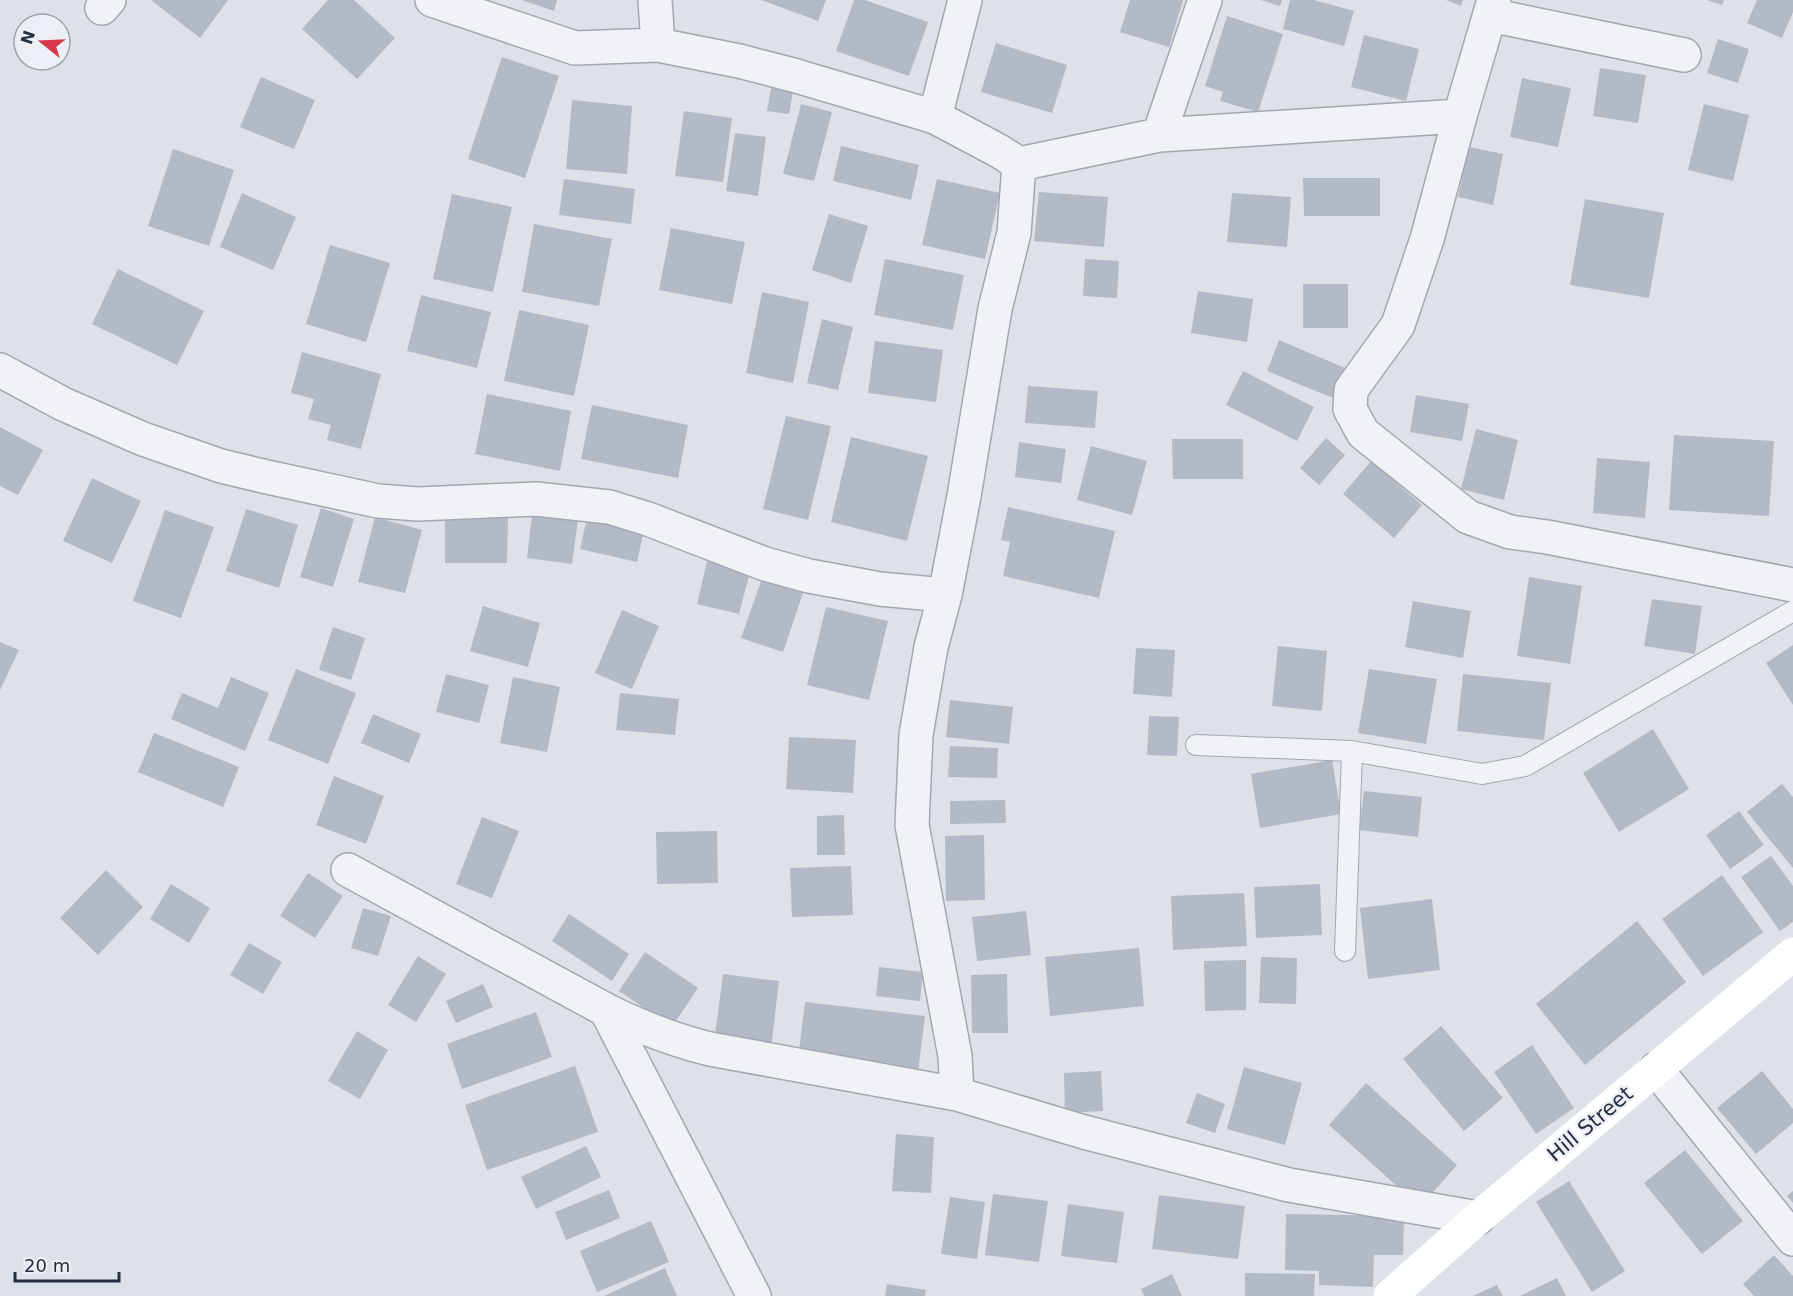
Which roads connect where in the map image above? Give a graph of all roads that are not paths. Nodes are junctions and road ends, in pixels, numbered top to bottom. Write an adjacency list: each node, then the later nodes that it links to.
1 (432, 0): 6 (street)
2 (654, 0): 6 (street)
3 (965, 0): 9 (street)
4 (1205, 0): 10 (street)
5 (1492, 8): 7 (street); 8 (street)
6 (658, 45): 9 (street)
7 (1684, 55)
8 (1460, 116): 10 (street); 13 (street)
9 (934, 117): 11 (street)
10 (1159, 135): 11 (street)
11 (1019, 164): 14 (street)
12 (0, 370): 14 (street)
13 (1793, 585)
14 (945, 596): 23 (street)
15 (1793, 611): 17 (lane)
16 (1196, 745): 17 (lane)
17 (1352, 751): 19 (lane)
18 (348, 870): 21 (street)
19 (1345, 951)
20 (1793, 954): 22 (main road, Hill Street)
21 (606, 1010): 23 (street); 26 (street)
22 (1656, 1069): 24 (main road, Hill Street); 25 (street)
23 (957, 1094): 24 (street)
24 (1478, 1218): 27 (main road, Hill Street)
25 (1793, 1239)
26 (754, 1296)
27 (1390, 1296)

